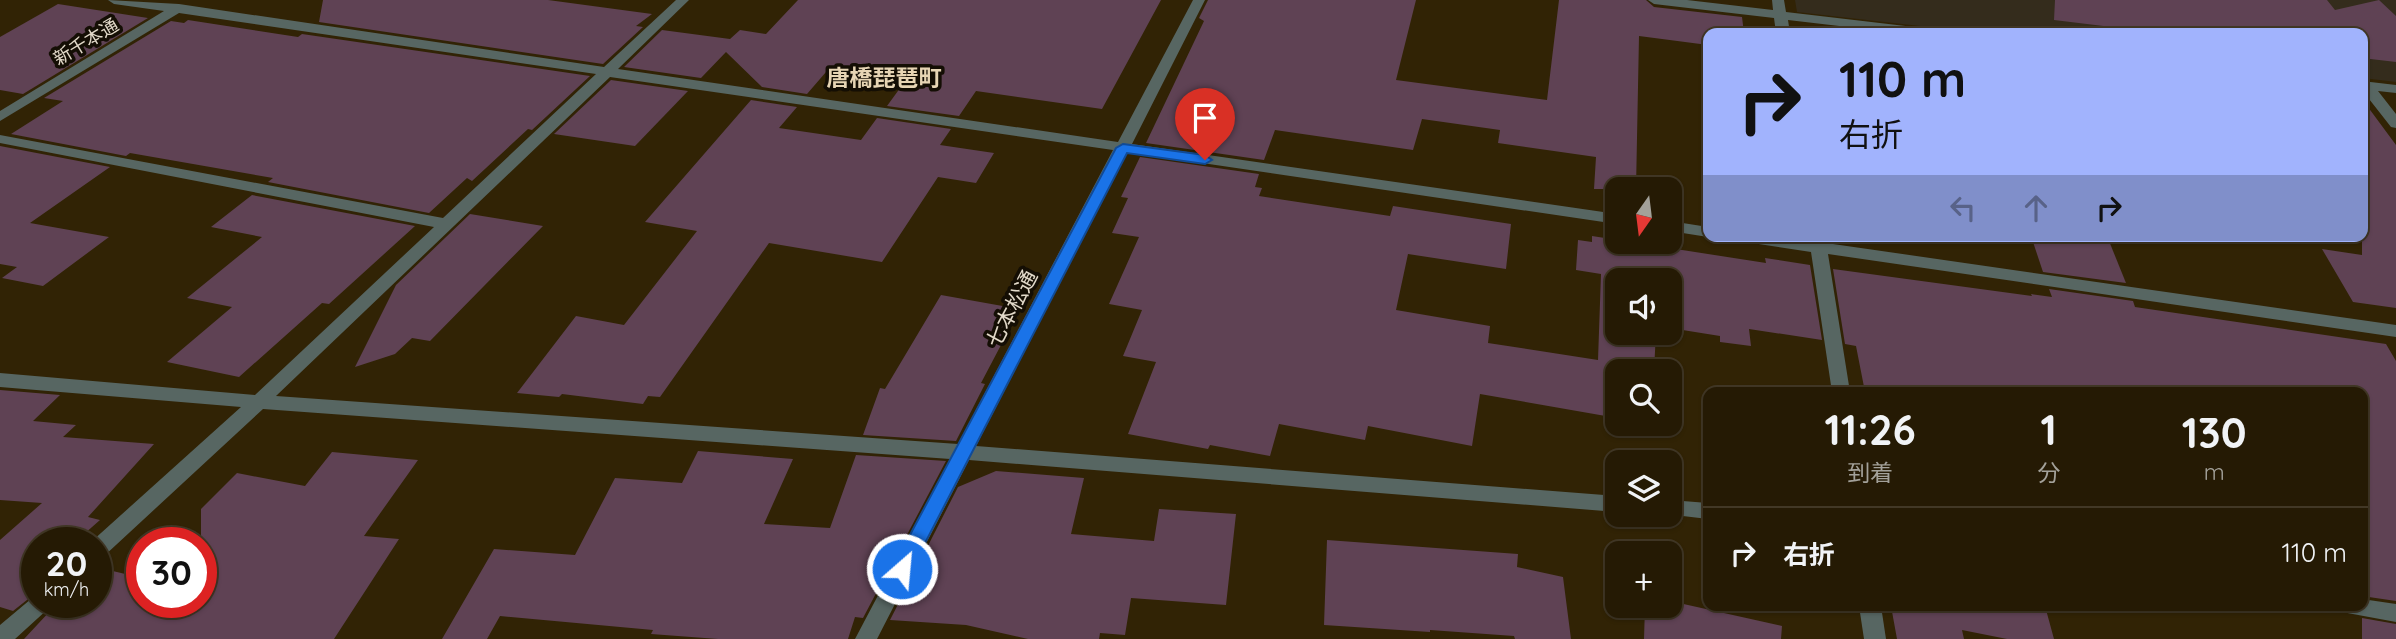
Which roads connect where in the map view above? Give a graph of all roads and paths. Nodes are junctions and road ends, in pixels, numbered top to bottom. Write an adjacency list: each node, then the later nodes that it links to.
1 (114, 0): 7 (street)
2 (193, 0): 7 (street, 新千本通)
3 (683, 0): 11 (street)
4 (1199, 0): 18 (street, 七本松通)
5 (1654, 0): 8 (street)
6 (1778, 0): 8 (street)
7 (177, 10): 11 (street); 15 (street, 新千本通)
8 (1780, 15): 9 (street); 10 (street)
9 (1782, 28)
10 (1889, 28)
11 (608, 72): 18 (street); 20 (street)
12 (2368, 86): 13 (street)
13 (2396, 89)
14 (2368, 90): 16 (street)
15 (0, 117)
16 (2396, 124)
17 (0, 139): 20 (street)
18 (1123, 148): 19 (street); 28 (street, 七本松通)
19 (1605, 217)
20 (447, 224): 27 (street)
21 (1682, 228): 22 (street)
22 (1703, 231)
23 (1818, 242): 24 (street); 26 (street)
24 (2396, 331)
25 (0, 380): 27 (street)
26 (1840, 387)
27 (259, 402): 28 (street); 32 (street)
28 (961, 452): 29 (street); 38 (street, 七本松通)
29 (1605, 503)
30 (1682, 509): 31 (street)
31 (1703, 511)
32 (112, 536)
33 (2368, 609): 35 (street)
34 (1871, 611): 39 (street)
35 (2396, 613)
36 (23, 618): 37 (street)
37 (0, 639)
38 (866, 639)
39 (1875, 639)

